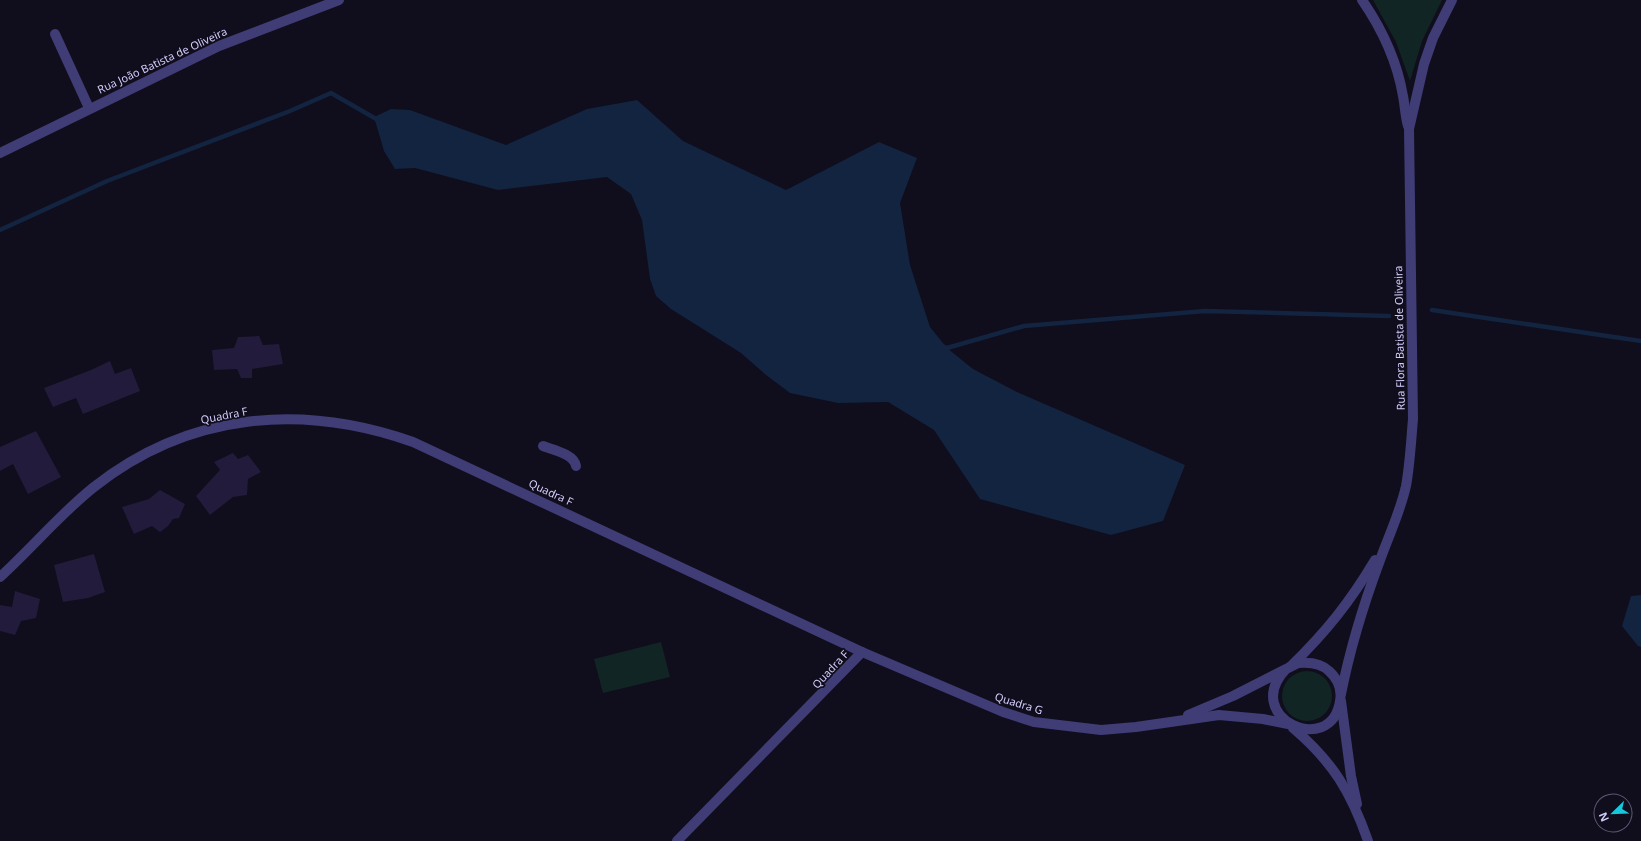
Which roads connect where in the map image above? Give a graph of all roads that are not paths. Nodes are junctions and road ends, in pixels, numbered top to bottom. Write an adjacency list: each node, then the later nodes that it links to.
1 (339, 0): 5 (street, Rua João Batista de Oliveira)
2 (1362, 0): 6 (street, Rua Flora Batista de Oliveira)
3 (1452, 0): 6 (street, Rua Flora Batista de Oliveira)
4 (54, 34): 5 (street)
5 (89, 108): 7 (street, Rua João Batista de Oliveira)
6 (1409, 129): 10 (street, Rua Flora Batista de Oliveira)
7 (0, 153)
8 (542, 446): 9 (street)
9 (576, 466)
10 (1386, 543): 13 (street, Rua Flora Batista de Oliveira); 14 (street, Rua Flora Batista de Oliveira)
11 (0, 577): 12 (street, Quadra F)
12 (862, 652): 15 (street, Quadra G); 18 (street, Quadra F)
13 (1288, 668): 14 (street); 15 (street, Quadra G); 16 (street)
14 (1341, 695): 16 (street); 17 (street)
15 (1178, 720): 16 (street, Quadra G)
16 (1290, 725): 17 (street)
17 (1360, 818): 19 (street)
18 (677, 841)
19 (1368, 841)

